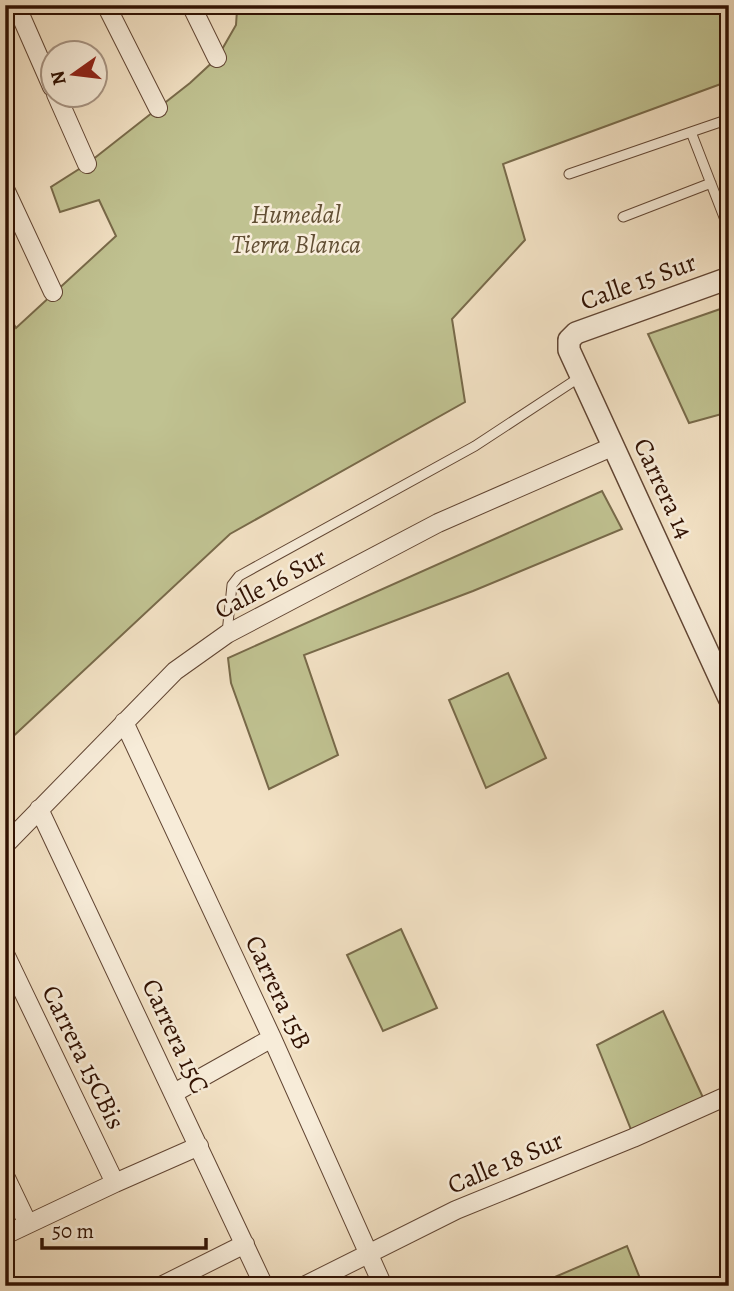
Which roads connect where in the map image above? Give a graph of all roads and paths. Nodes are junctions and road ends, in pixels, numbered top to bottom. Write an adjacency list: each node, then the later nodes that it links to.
1 (16, 5): 4 (street)
2 (106, 5): 7 (street)
3 (191, 5): 5 (street)
4 (38, 55)
5 (217, 58)
6 (62, 108): 10 (street)
7 (158, 108)
8 (729, 119): 9 (lane)
9 (691, 132): 11 (lane); 12 (lane)
10 (87, 164)
11 (569, 174)
12 (711, 183): 14 (lane); 15 (lane)
13 (5, 189): 17 (street)
14 (623, 217)
15 (729, 230)
16 (729, 278): 18 (street, Calle 15 Sur)
17 (53, 292)
18 (569, 340): 19 (street, Carrera 14)
19 (581, 377): 20 (street, Carrera 14); 21 (lane)
20 (614, 446): 21 (street, Calle 16 Sur); 22 (street, Carrera 14)
21 (227, 634): 23 (street, Calle 16 Sur)
22 (729, 698)
23 (124, 722): 24 (street, Calle 16 Sur); 27 (street, Carrera 15B)
24 (39, 809): 25 (street, Calle 16 Sur); 28 (street, Carrera 15C)
25 (5, 845)
26 (5, 954): 32 (street, Carrera 15CBis)
27 (272, 1038): 28 (street); 36 (street, Carrera 15B)
28 (174, 1093): 30 (street, Carrera 15C)
29 (729, 1094): 36 (street, Calle 18 Sur)
30 (199, 1146): 32 (street); 35 (street, Carrera 15C)
31 (5, 1176): 33 (street)
32 (115, 1183): 33 (street)
33 (28, 1224): 34 (street)
34 (5, 1235)
35 (245, 1244): 37 (street); 38 (street, Carrera 15C)
36 (369, 1254): 39 (street, Calle 18 Sur); 40 (street, Carrera 15B)
37 (161, 1286)
38 (264, 1286)
39 (304, 1286)
40 (383, 1286)

